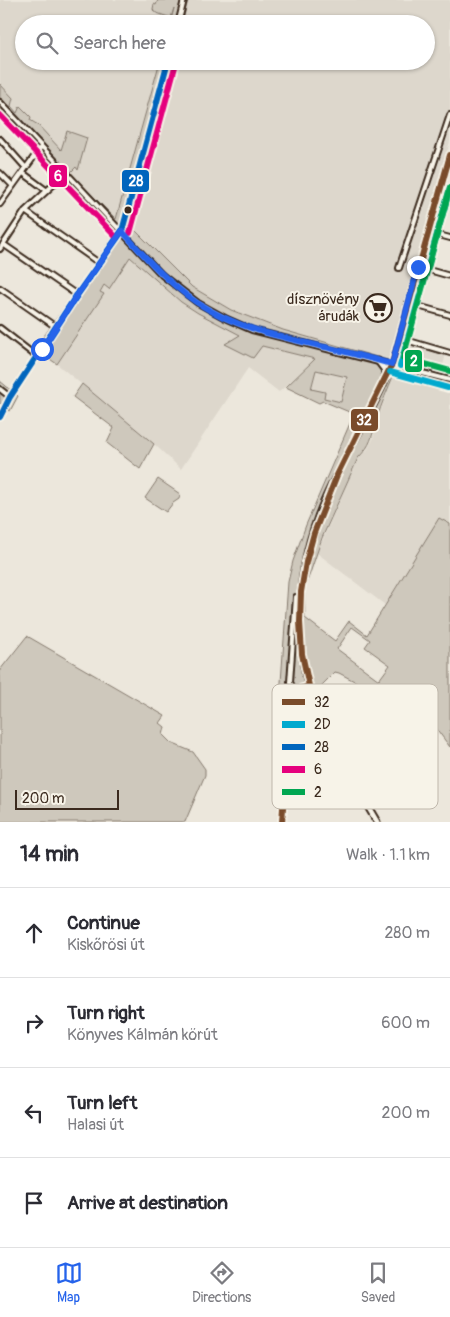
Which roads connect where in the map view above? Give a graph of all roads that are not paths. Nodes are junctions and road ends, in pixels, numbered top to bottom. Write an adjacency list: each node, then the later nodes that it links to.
1 (184, 0): 2 (street)
2 (180, 15)
3 (166, 70): 19 (street)
4 (0, 102): 7 (street)
5 (450, 115): 28 (street)
6 (0, 139): 9 (street)
7 (41, 147): 9 (street); 12 (street)
8 (450, 158): 15 (main road)
9 (26, 168): 11 (street)
10 (0, 173): 13 (street)
11 (23, 173): 13 (street); 14 (street)
12 (66, 173): 14 (street); 19 (street)
13 (13, 186): 17 (street)
14 (46, 190): 18 (street)
15 (438, 195): 16 (street); 20 (main road)
16 (450, 198)
17 (0, 204)
18 (25, 211): 23 (street); 26 (street)
19 (122, 231): 26 (street); 39 (street)
20 (428, 231): 22 (street); 27 (main road)
21 (0, 234): 23 (street)
22 (450, 238)
23 (6, 239): 24 (street)
24 (3, 244): 25 (street); 31 (street)
25 (0, 248)
26 (99, 263): 31 (street)
27 (418, 267): 29 (street); 32 (main road)
28 (399, 268)
29 (450, 276)
30 (0, 288): 34 (street)
31 (77, 295): 34 (street)
32 (408, 303): 33 (street); 36 (main road)
33 (450, 315)
34 (56, 326): 38 (street)
35 (0, 328): 38 (street)
36 (399, 338): 37 (street); 40 (main road)
37 (450, 353)
38 (37, 357): 44 (street)
39 (378, 361): 40 (street); 41 (main road)
40 (392, 364): 41 (main road); 42 (street)
41 (386, 378): 48 (main road)
42 (450, 380)
43 (0, 389): 44 (street)
44 (10, 398): 45 (street)
45 (0, 417)
46 (296, 597): 47 (street)
47 (291, 684)
48 (308, 684)
49 (283, 809): 51 (street)
50 (369, 809): 52 (main road)
51 (282, 822)
52 (377, 822)

